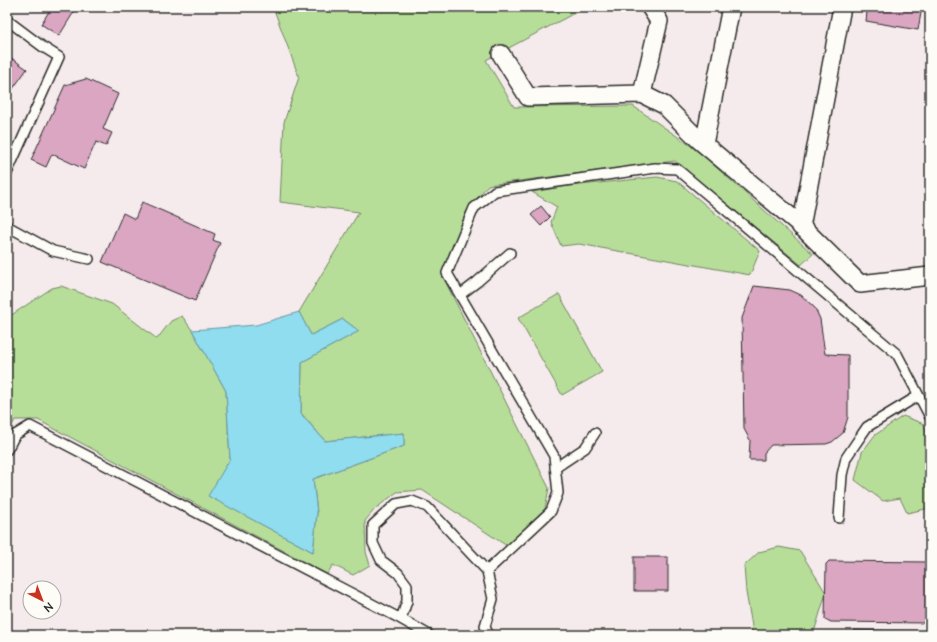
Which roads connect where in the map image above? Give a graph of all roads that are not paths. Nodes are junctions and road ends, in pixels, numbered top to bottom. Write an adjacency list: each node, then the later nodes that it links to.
1 (650, 7): 6 (street)
2 (731, 7): 7 (street)
3 (842, 7): 10 (street)
4 (7, 20): 8 (lane)
5 (501, 54): 6 (street)
6 (642, 94): 7 (street)
7 (704, 144): 10 (street)
8 (7, 173)
9 (7, 226): 12 (lane)
10 (801, 227): 13 (street)
11 (510, 253): 14 (lane)
12 (89, 259)
13 (930, 276)
14 (460, 295): 15 (lane); 19 (lane)
15 (918, 396): 16 (lane); 20 (lane)
16 (930, 417)
17 (595, 433): 19 (lane)
18 (7, 450): 22 (lane)
19 (555, 468): 21 (lane)
20 (839, 518)
21 (487, 570): 22 (lane); 24 (lane)
22 (402, 619): 23 (lane)
23 (429, 635)
24 (488, 635)

